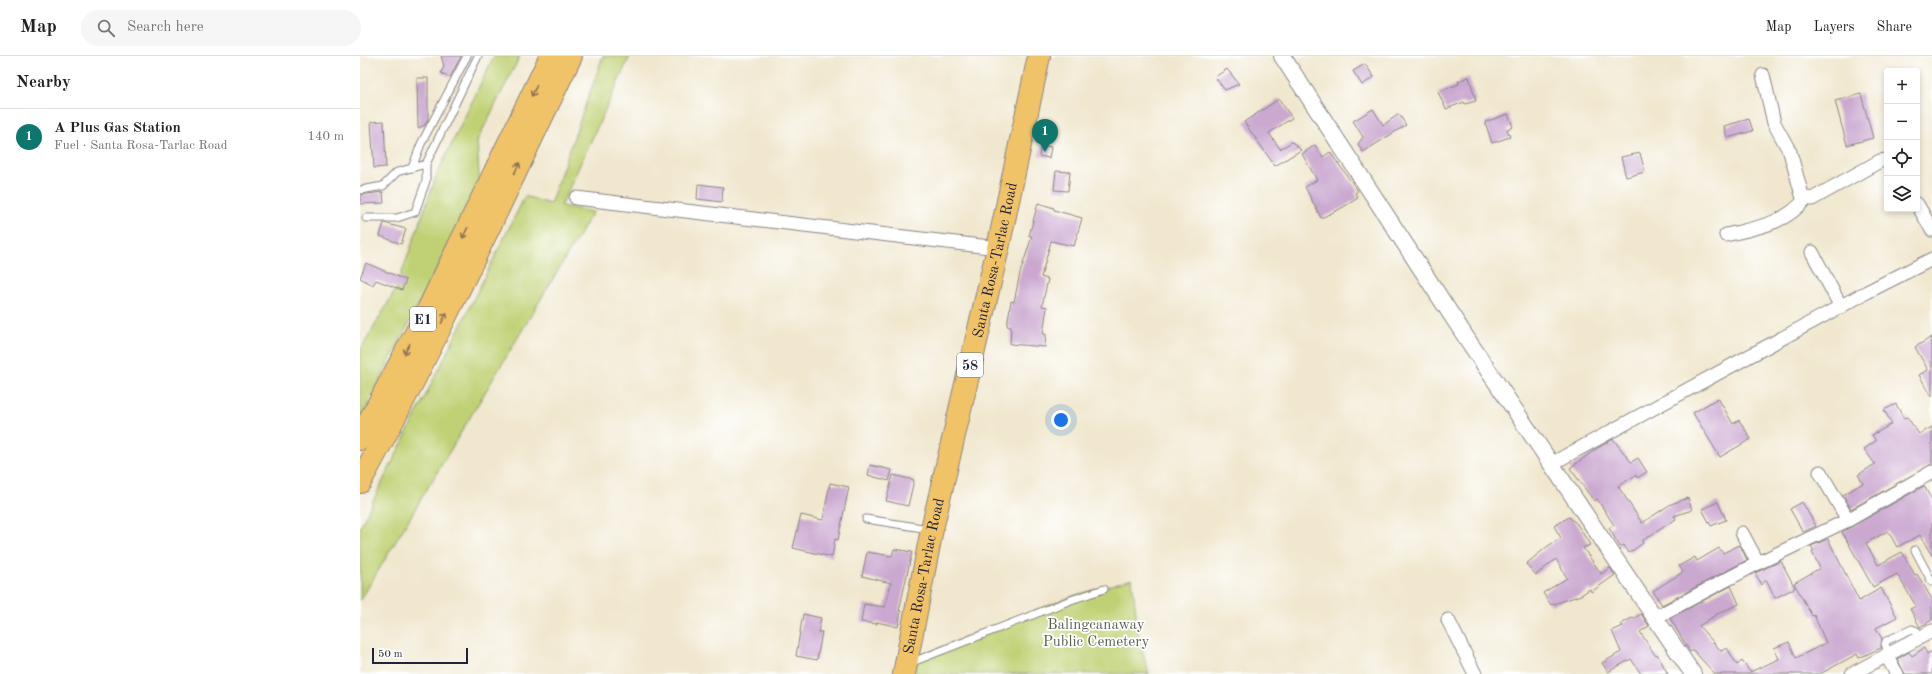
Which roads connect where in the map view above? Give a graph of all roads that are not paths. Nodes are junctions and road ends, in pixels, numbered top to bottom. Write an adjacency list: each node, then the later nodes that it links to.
1 (468, 56): 8 (lane)
2 (478, 56): 9 (lane)
3 (551, 56): 16 (highway, E1, one-way to 16)
4 (571, 56): 16 (highway, E1, one-way to 4)
5 (1039, 56): 21 (highway, Santa Rosa-Tarlac Road / 58)
6 (1282, 56): 26 (street)
7 (1763, 75): 15 (street)
8 (455, 79): 9 (lane); 12 (lane)
9 (465, 84): 11 (lane)
10 (1884, 160): 15 (street)
11 (426, 164): 12 (lane); 18 (lane)
12 (412, 168): 13 (lane)
13 (361, 190)
14 (576, 198): 21 (street)
15 (1806, 198): 20 (street)
16 (491, 200): 25 (highway, E1, one-way to 25); 29 (highway, E1, one-way to 16)
17 (1920, 209): 19 (street)
18 (366, 218)
19 (1932, 230)
20 (1726, 235)
21 (998, 248): 32 (highway, Santa Rosa-Tarlac Road / 58)
22 (1812, 252): 24 (street)
23 (1932, 259): 24 (street)
24 (1840, 307): 26 (street)
25 (360, 439)
26 (1551, 464): 38 (street)
27 (1820, 472): 31 (street)
28 (1932, 472): 31 (street)
29 (360, 482)
30 (866, 519): 32 (lane)
31 (1848, 520): 35 (street)
32 (932, 529): 42 (highway, Santa Rosa-Tarlac Road / 58)
33 (1742, 533): 35 (street)
34 (1915, 550): 36 (lane)
35 (1758, 563): 38 (street)
36 (1932, 582)
37 (1104, 589): 42 (lane)
38 (1656, 617): 44 (street)
39 (1448, 620): 43 (street)
40 (1932, 631): 41 (street)
41 (1888, 654): 45 (street); 46 (street)
42 (905, 669)
43 (1475, 674)
44 (1693, 674)
45 (1852, 674)
46 (1897, 674)

